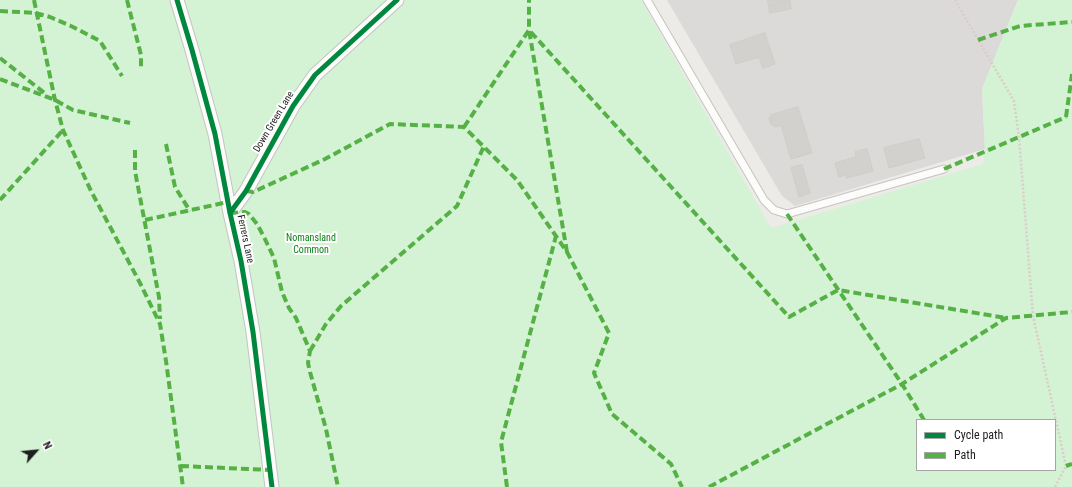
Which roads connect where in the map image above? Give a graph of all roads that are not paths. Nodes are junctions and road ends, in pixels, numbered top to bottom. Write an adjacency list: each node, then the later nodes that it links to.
1 (177, 0): 5 (street, Ferrers Lane)
2 (397, 0): 5 (street, Down Green Lane)
3 (647, 0): 4 (lane)
4 (944, 169)
5 (230, 212): 6 (street, Ferrers Lane)
6 (272, 487)

